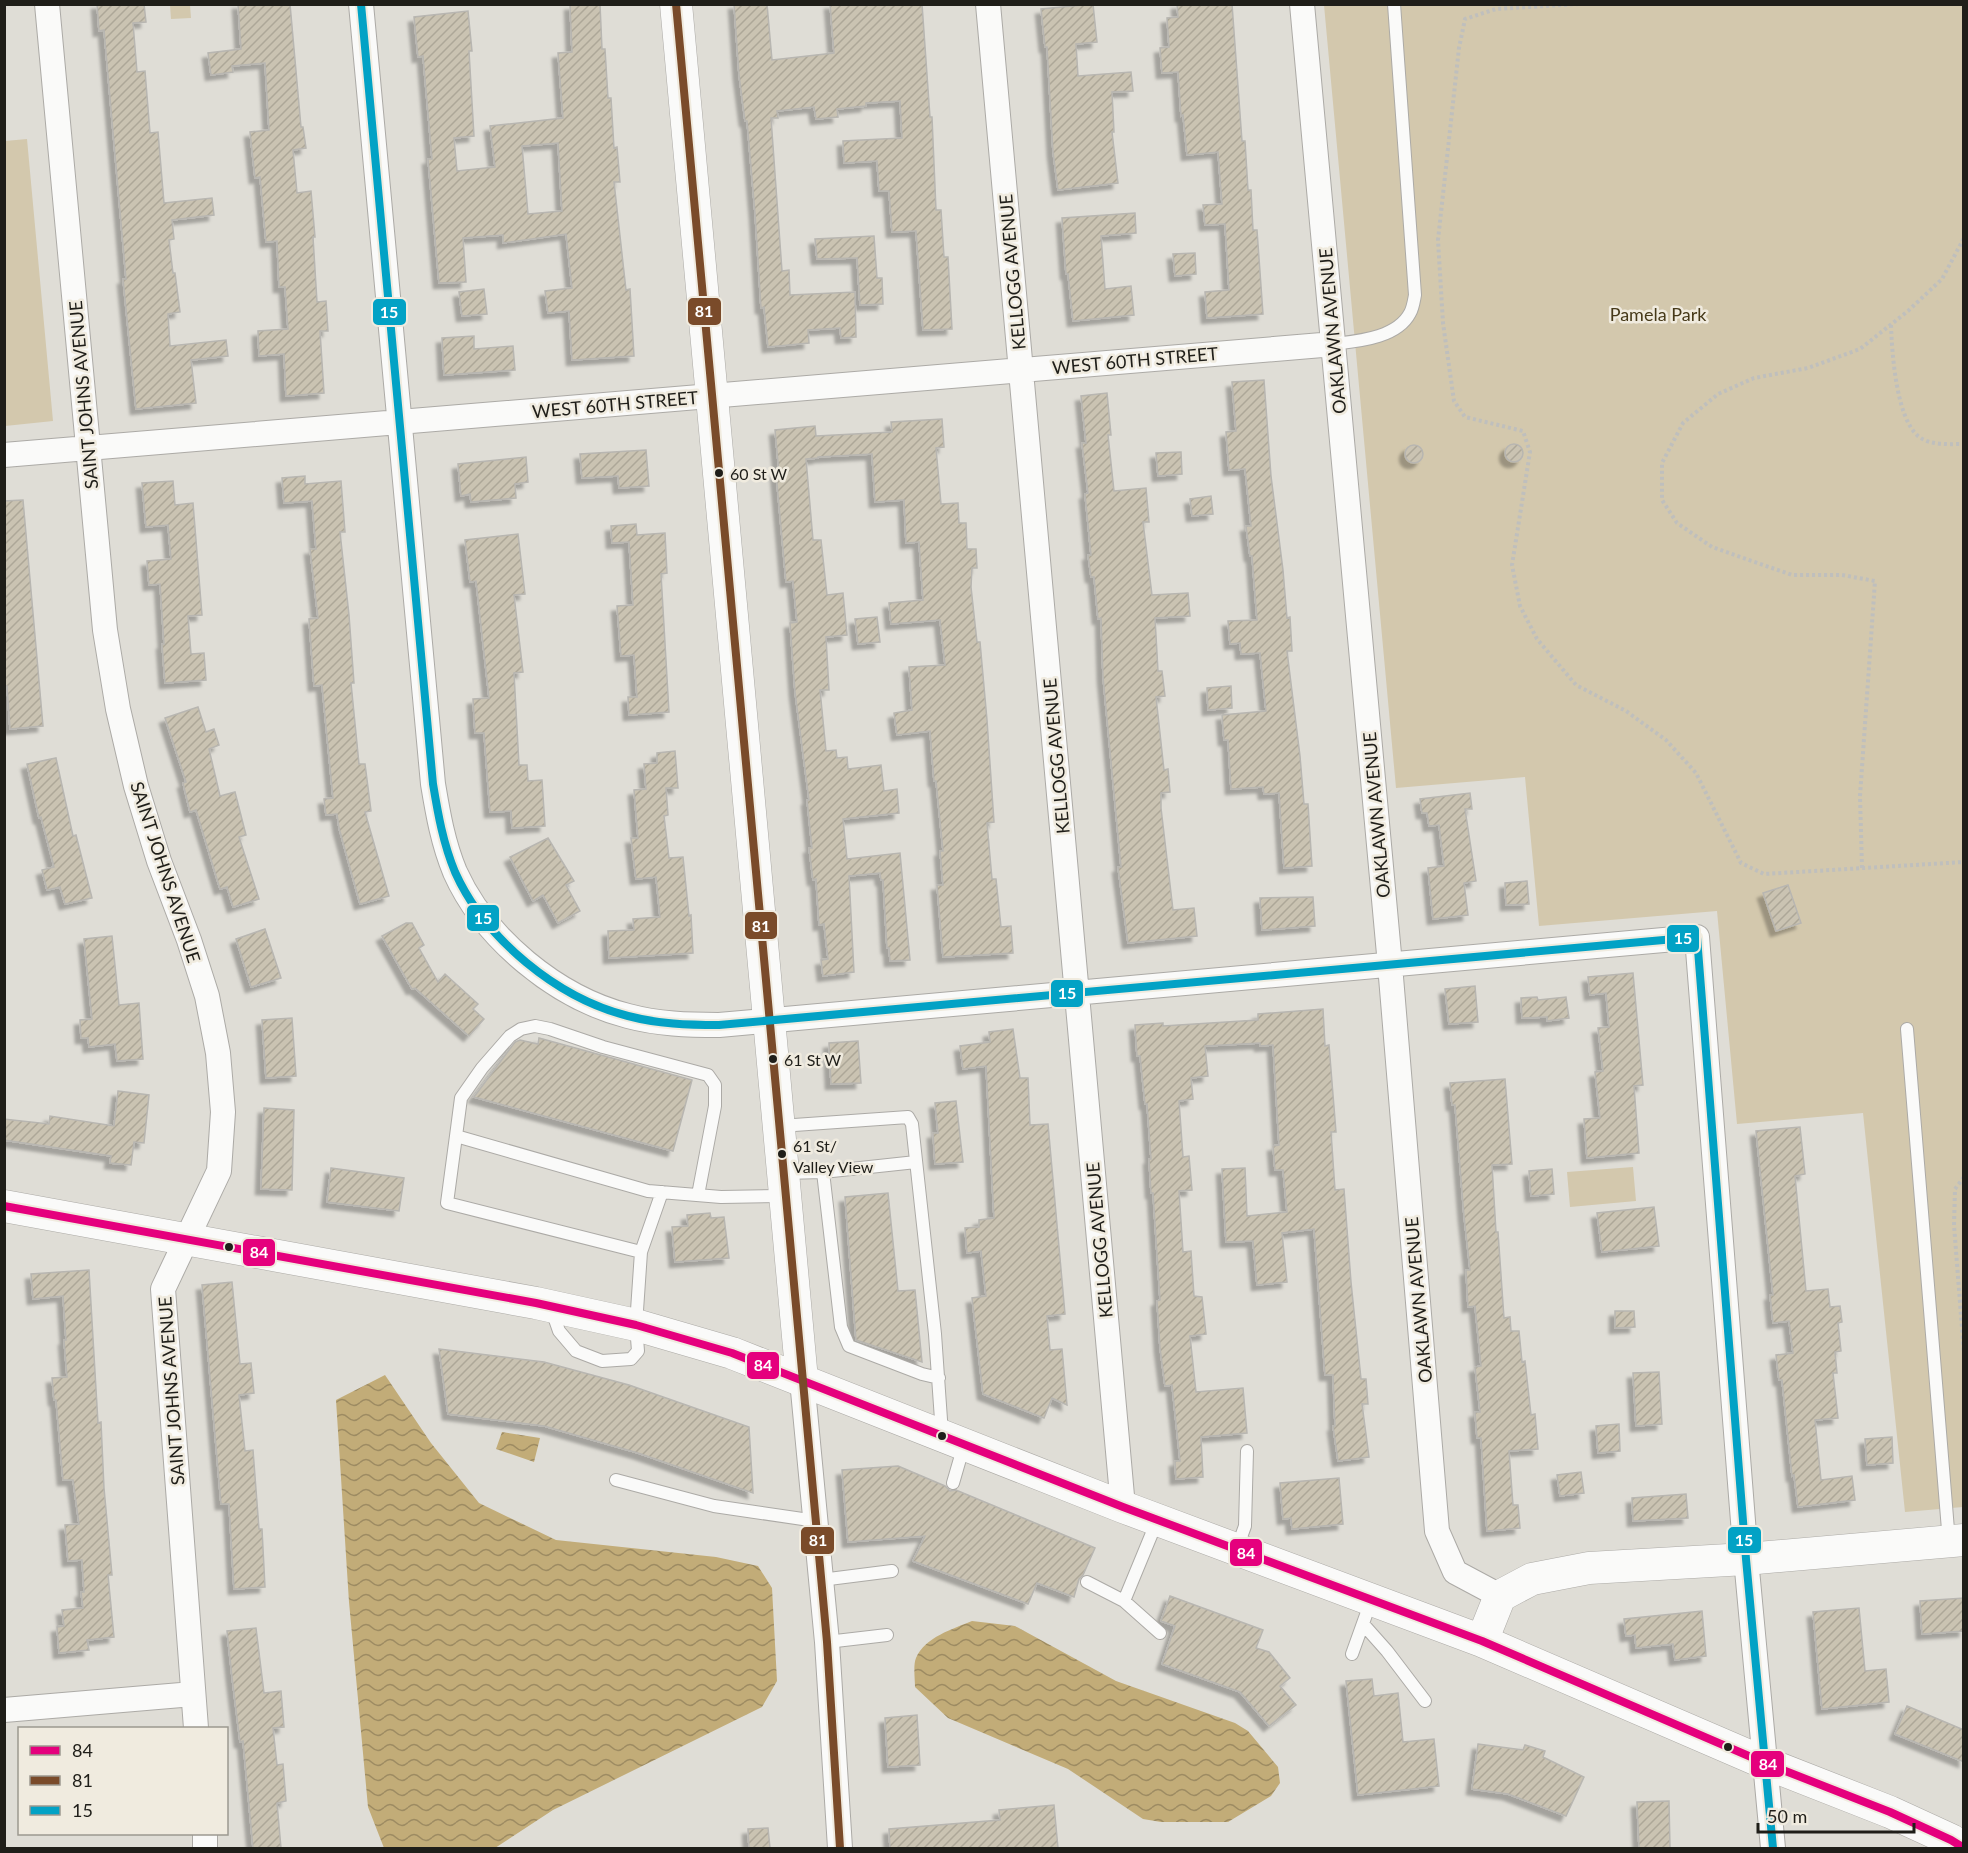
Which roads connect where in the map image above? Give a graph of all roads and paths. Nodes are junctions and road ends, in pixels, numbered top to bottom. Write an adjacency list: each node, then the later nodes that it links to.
1 (47, 4): 15 (street, SAINT JOHNS AVENUE)
2 (361, 4): 13 (street)
3 (676, 4): 12 (street)
4 (988, 4): 11 (street, KELLOGG AVENUE)
5 (1302, 4): 10 (street, OAKLAWN AVENUE)
6 (1394, 4): 10 (lane)
7 (1579, 4): 18 (path)
8 (1964, 238): 9 (path)
9 (1891, 324): 14 (path); 18 (path)
10 (1334, 344): 11 (street, WEST 60TH STREET); 19 (street, OAKLAWN AVENUE)
11 (1021, 370): 12 (street, WEST 60TH STREET); 20 (street, KELLOGG AVENUE)
12 (712, 396): 13 (street, WEST 60TH STREET); 21 (street)
13 (399, 422): 15 (street, WEST 60TH STREET); 21 (street)
14 (1964, 444)
15 (88, 448): 16 (street, WEST 60TH STREET); 32 (street, SAINT JOHNS AVENUE)
16 (4, 455)
17 (1964, 862): 18 (path)
18 (1862, 868)
19 (1390, 964): 20 (street); 48 (street); 52 (street, OAKLAWN AVENUE)
20 (1077, 992): 21 (street); 43 (street, KELLOGG AVENUE)
21 (769, 1020): 23 (street)
22 (1907, 1029): 46 (lane)
23 (779, 1126): 25 (lane); 28 (street)
24 (456, 1136): 29 (lane); 30 (lane); 33 (lane)
25 (916, 1162): 26 (lane); 37 (lane)
26 (823, 1172): 28 (lane); 37 (lane)
27 (1964, 1177): 36 (path)
28 (784, 1184): 30 (lane); 38 (street)
29 (663, 1192): 30 (lane); 33 (lane)
30 (698, 1196)
31 (4, 1206): 32 (street)
32 (186, 1240): 34 (street); 60 (street, SAINT JOHNS AVENUE)
33 (641, 1252): 35 (lane)
34 (550, 1306): 35 (street); 35 (lane)
35 (636, 1325): 38 (street)
36 (1964, 1354)
37 (939, 1378): 39 (lane)
38 (802, 1380): 39 (street); 45 (street)
39 (953, 1440): 42 (lane); 43 (street)
40 (1247, 1451): 47 (lane)
41 (616, 1480): 45 (lane)
42 (953, 1483)
43 (1124, 1507): 44 (street)
44 (1157, 1520): 47 (street); 53 (lane)
45 (816, 1521): 50 (street)
46 (1956, 1541): 48 (street)
47 (1237, 1549): 54 (street)
48 (1746, 1559): 52 (street); 64 (street)
49 (892, 1571): 50 (lane)
50 (821, 1580): 58 (street)
51 (1088, 1582): 53 (lane)
52 (1500, 1596): 57 (street)
53 (1124, 1601): 55 (lane)
54 (1367, 1612): 57 (street); 59 (lane); 61 (lane)
55 (1160, 1633)
56 (887, 1635): 58 (lane)
57 (1482, 1641): 64 (street)
58 (827, 1642): 65 (street)
59 (1352, 1654)
60 (193, 1694): 62 (street); 63 (street, SAINT JOHNS AVENUE)
61 (1425, 1701)
62 (4, 1710)
63 (196, 1727)
64 (1766, 1763): 66 (street); 67 (street)
65 (840, 1848)
66 (1773, 1848)
67 (1964, 1848)

